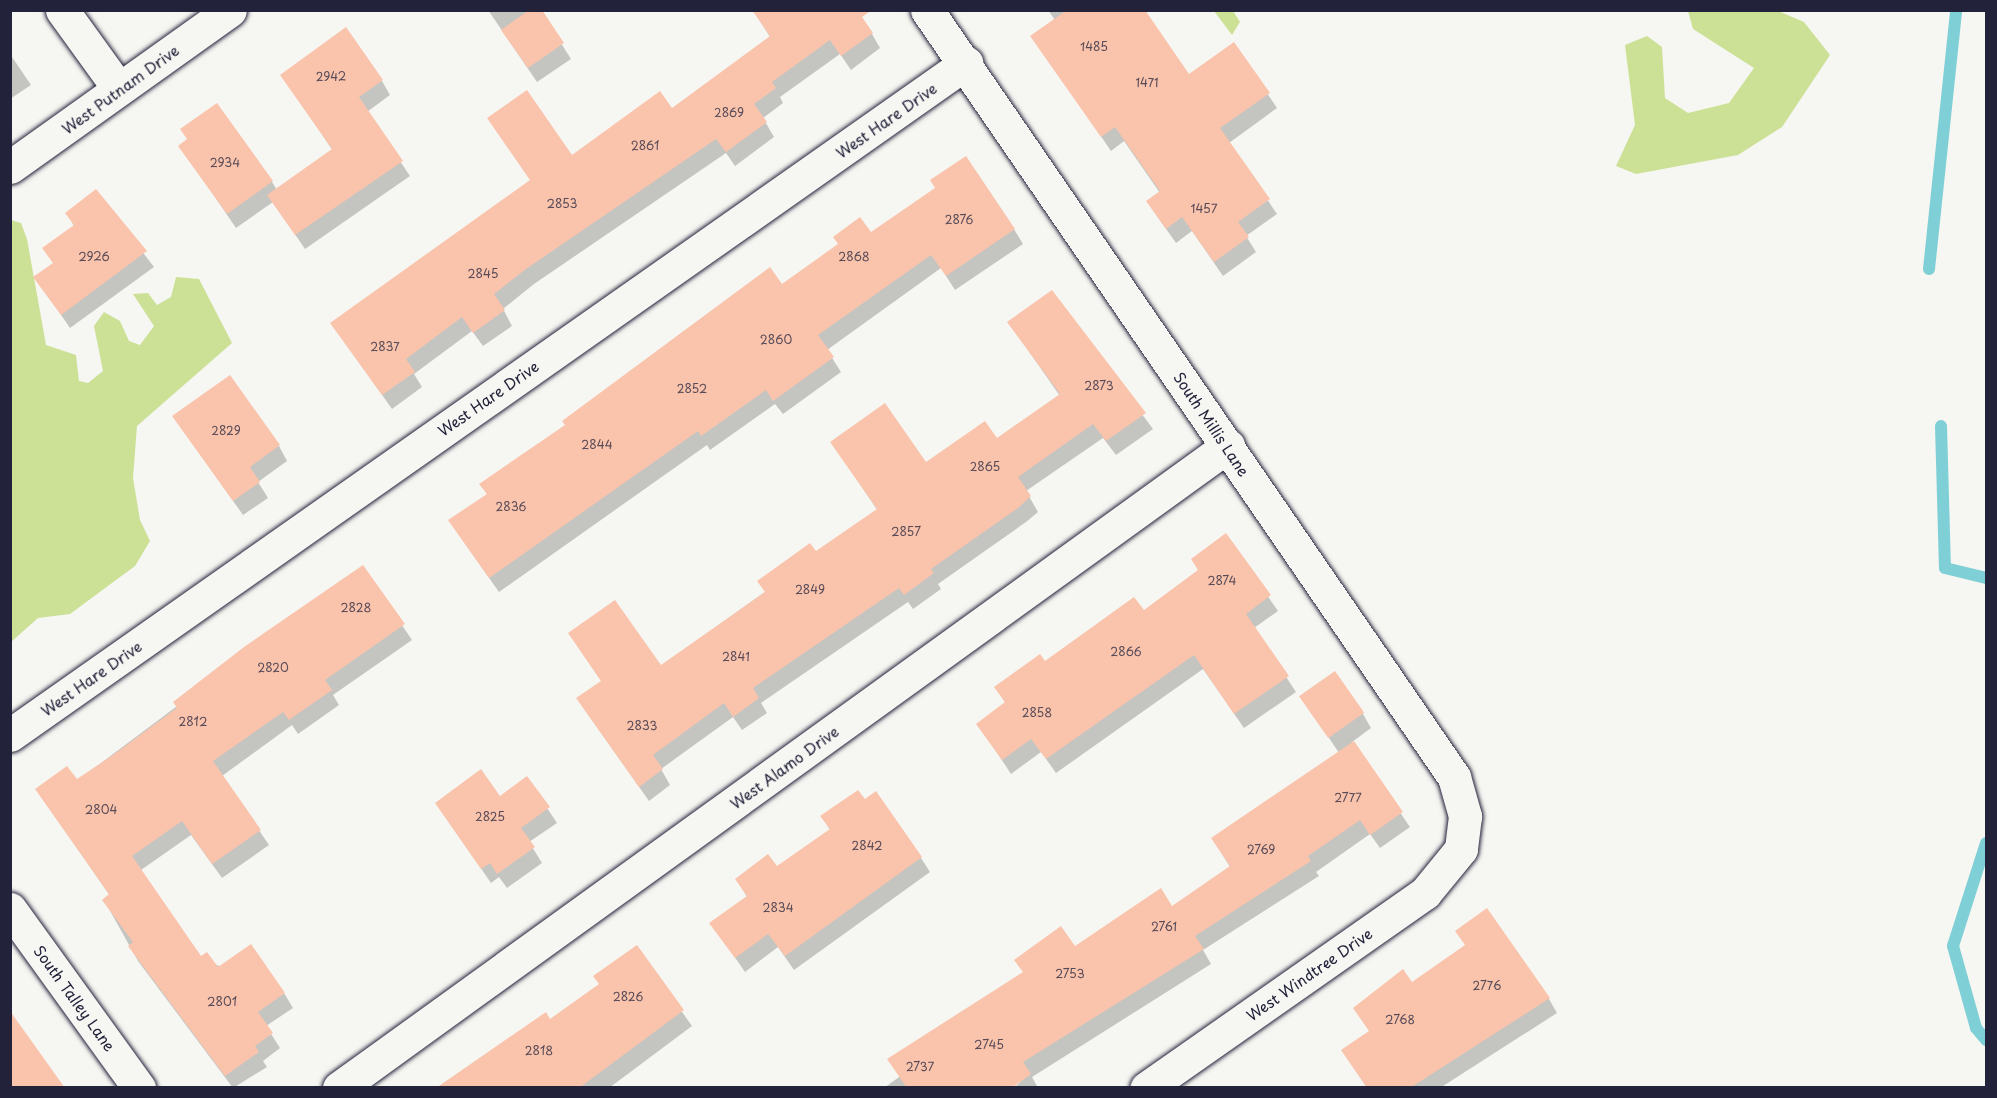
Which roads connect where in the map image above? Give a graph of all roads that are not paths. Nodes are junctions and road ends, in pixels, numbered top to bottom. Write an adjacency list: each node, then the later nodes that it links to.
1 (62, 10): 5 (street)
2 (230, 10): 5 (street, West Putnam Drive)
3 (927, 10): 4 (street, South Millis Lane)
4 (966, 63): 7 (street, South Millis Lane); 8 (street, West Hare Drive)
5 (119, 89): 6 (street, West Putnam Drive)
6 (10, 167)
7 (1228, 446): 9 (street, South Millis Lane); 12 (street, West Alamo Drive)
8 (10, 735)
9 (1461, 849): 13 (street, West Windtree Drive)
10 (10, 909): 11 (street, South Talley Lane)
11 (139, 1088)
12 (339, 1088)
13 (1146, 1088)

